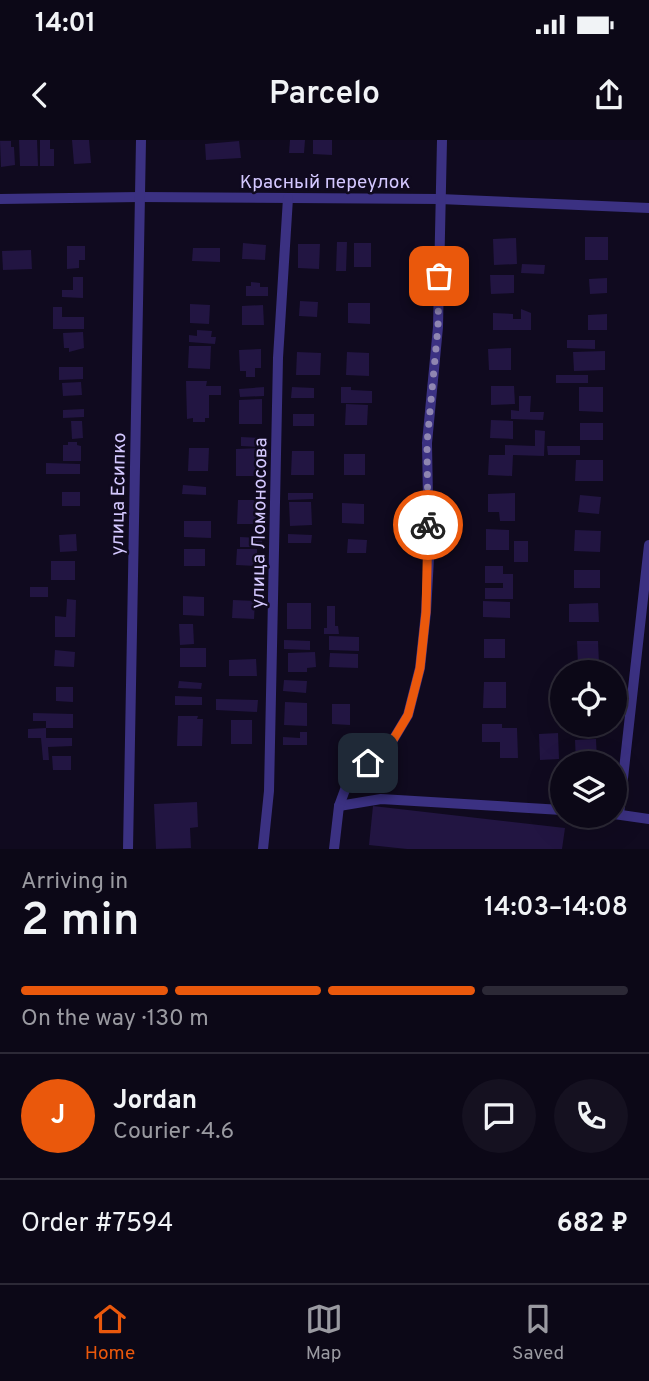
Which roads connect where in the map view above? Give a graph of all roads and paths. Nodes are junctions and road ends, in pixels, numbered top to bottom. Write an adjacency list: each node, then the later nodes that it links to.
1 (141, 140): 3 (street, улица Есипко)
2 (442, 140): 5 (street)
3 (140, 197): 4 (street, Красный переулок); 6 (street, Красный переулок); 15 (street, улица Есипко)
4 (288, 198): 5 (street, Красный переулок); 16 (street, улица Ломоносова)
5 (440, 199): 7 (street, Красный переулок); 11 (street)
6 (0, 200)
7 (649, 208)
8 (649, 545): 9 (street)
9 (643, 645): 10 (street)
10 (626, 751)
11 (339, 806): 12 (street); 17 (street)
12 (550, 809)
13 (627, 816): 14 (street)
14 (649, 819)
15 (128, 849)
16 (263, 849)
17 (334, 849)

